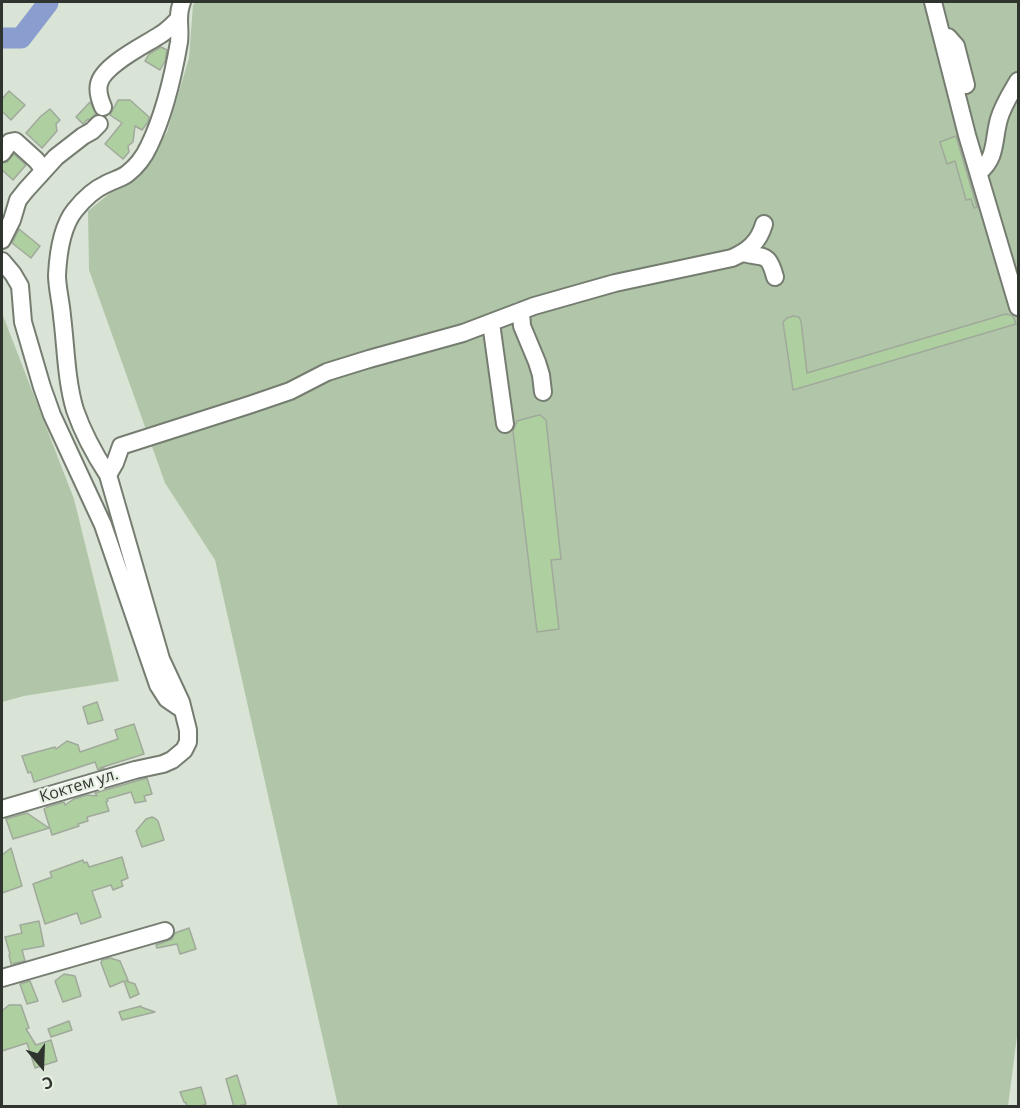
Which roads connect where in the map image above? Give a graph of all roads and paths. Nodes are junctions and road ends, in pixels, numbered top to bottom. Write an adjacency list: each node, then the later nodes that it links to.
1 (182, 2): 3 (street)
2 (933, 2): 8 (street)
3 (178, 20): 5 (street); 22 (street)
4 (1018, 81): 8 (street)
5 (103, 107)
6 (99, 124): 9 (street)
7 (2, 153): 9 (street)
8 (983, 169): 17 (street)
9 (44, 170): 11 (street)
10 (2, 200): 11 (street)
11 (12, 220): 13 (street)
12 (764, 224): 14 (street)
13 (2, 240)
14 (743, 253): 16 (street); 18 (street)
15 (2, 261): 23 (street)
16 (775, 277)
17 (1018, 307)
18 (521, 311): 19 (street); 20 (street)
19 (491, 323): 21 (street); 22 (street)
20 (543, 392)
21 (505, 424)
22 (108, 475): 23 (street)
23 (183, 710): 24 (street, Коктем ул.)
24 (2, 809)
25 (165, 931): 26 (street)
26 (2, 978)

